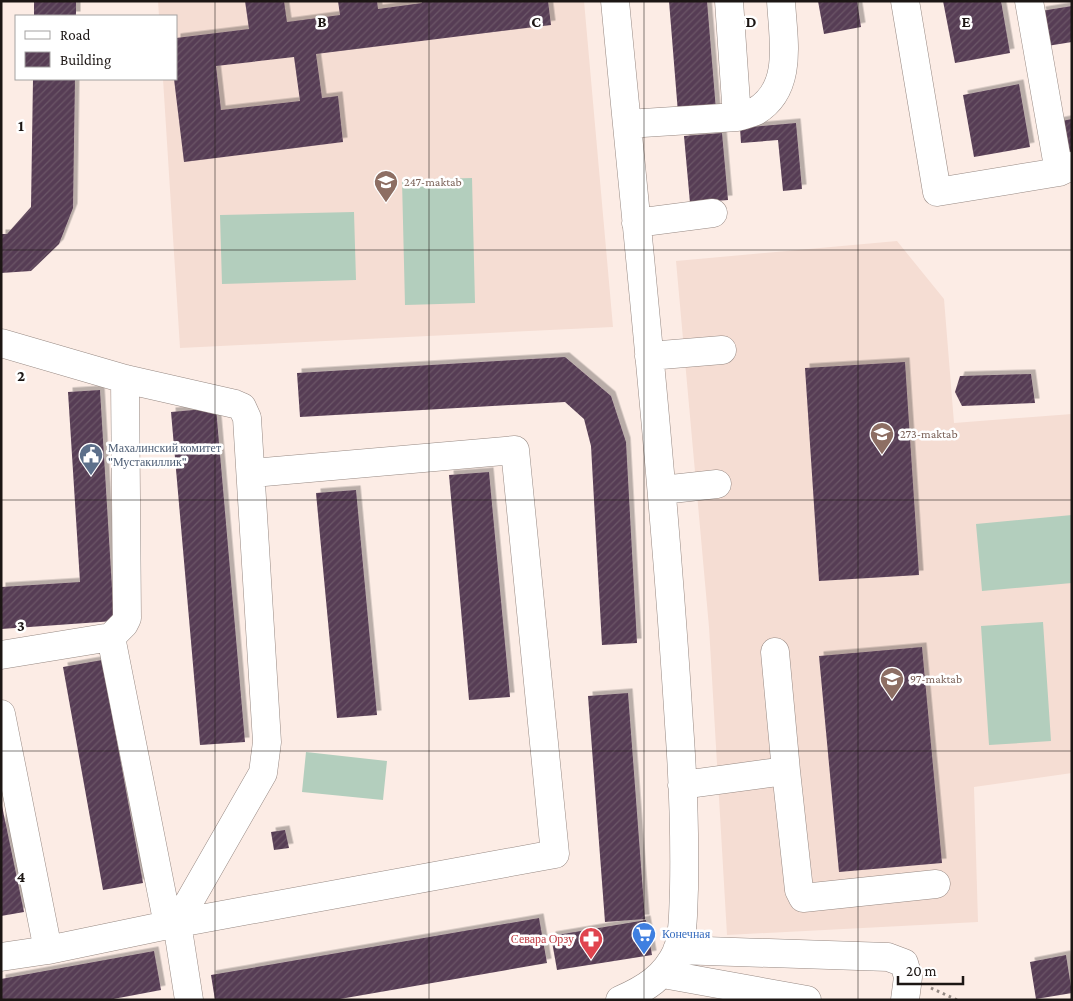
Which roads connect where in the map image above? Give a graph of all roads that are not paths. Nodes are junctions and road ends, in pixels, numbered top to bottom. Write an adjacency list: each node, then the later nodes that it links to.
1 (615, 1): 7 (street)
2 (728, 1): 6 (street)
3 (781, 1): 6 (street)
4 (905, 1): 8 (street)
5 (1029, 1): 8 (street)
6 (737, 117): 7 (street)
7 (627, 124): 10 (street)
8 (1065, 169)
9 (713, 213): 10 (street)
10 (636, 223): 13 (street)
11 (1, 343): 14 (street)
12 (722, 350): 13 (street)
13 (649, 356): 17 (street)
14 (125, 380): 15 (street); 18 (street)
15 (252, 473): 25 (street); 25 (street)
16 (717, 484): 17 (street)
17 (662, 490): 23 (street)
18 (111, 637): 20 (street); 25 (street)
19 (775, 652): 22 (street)
20 (1, 655)
21 (1, 714): 27 (street)
22 (786, 771): 23 (street); 24 (street)
23 (682, 785): 26 (street)
24 (936, 884)
25 (172, 924): 27 (street); 31 (street)
26 (680, 937): 29 (street); 33 (street)
27 (48, 950): 28 (street)
28 (1, 957)
29 (663, 974): 30 (street); 32 (street)
30 (631, 995)
31 (189, 1000)
32 (807, 1000)
33 (905, 1000)

